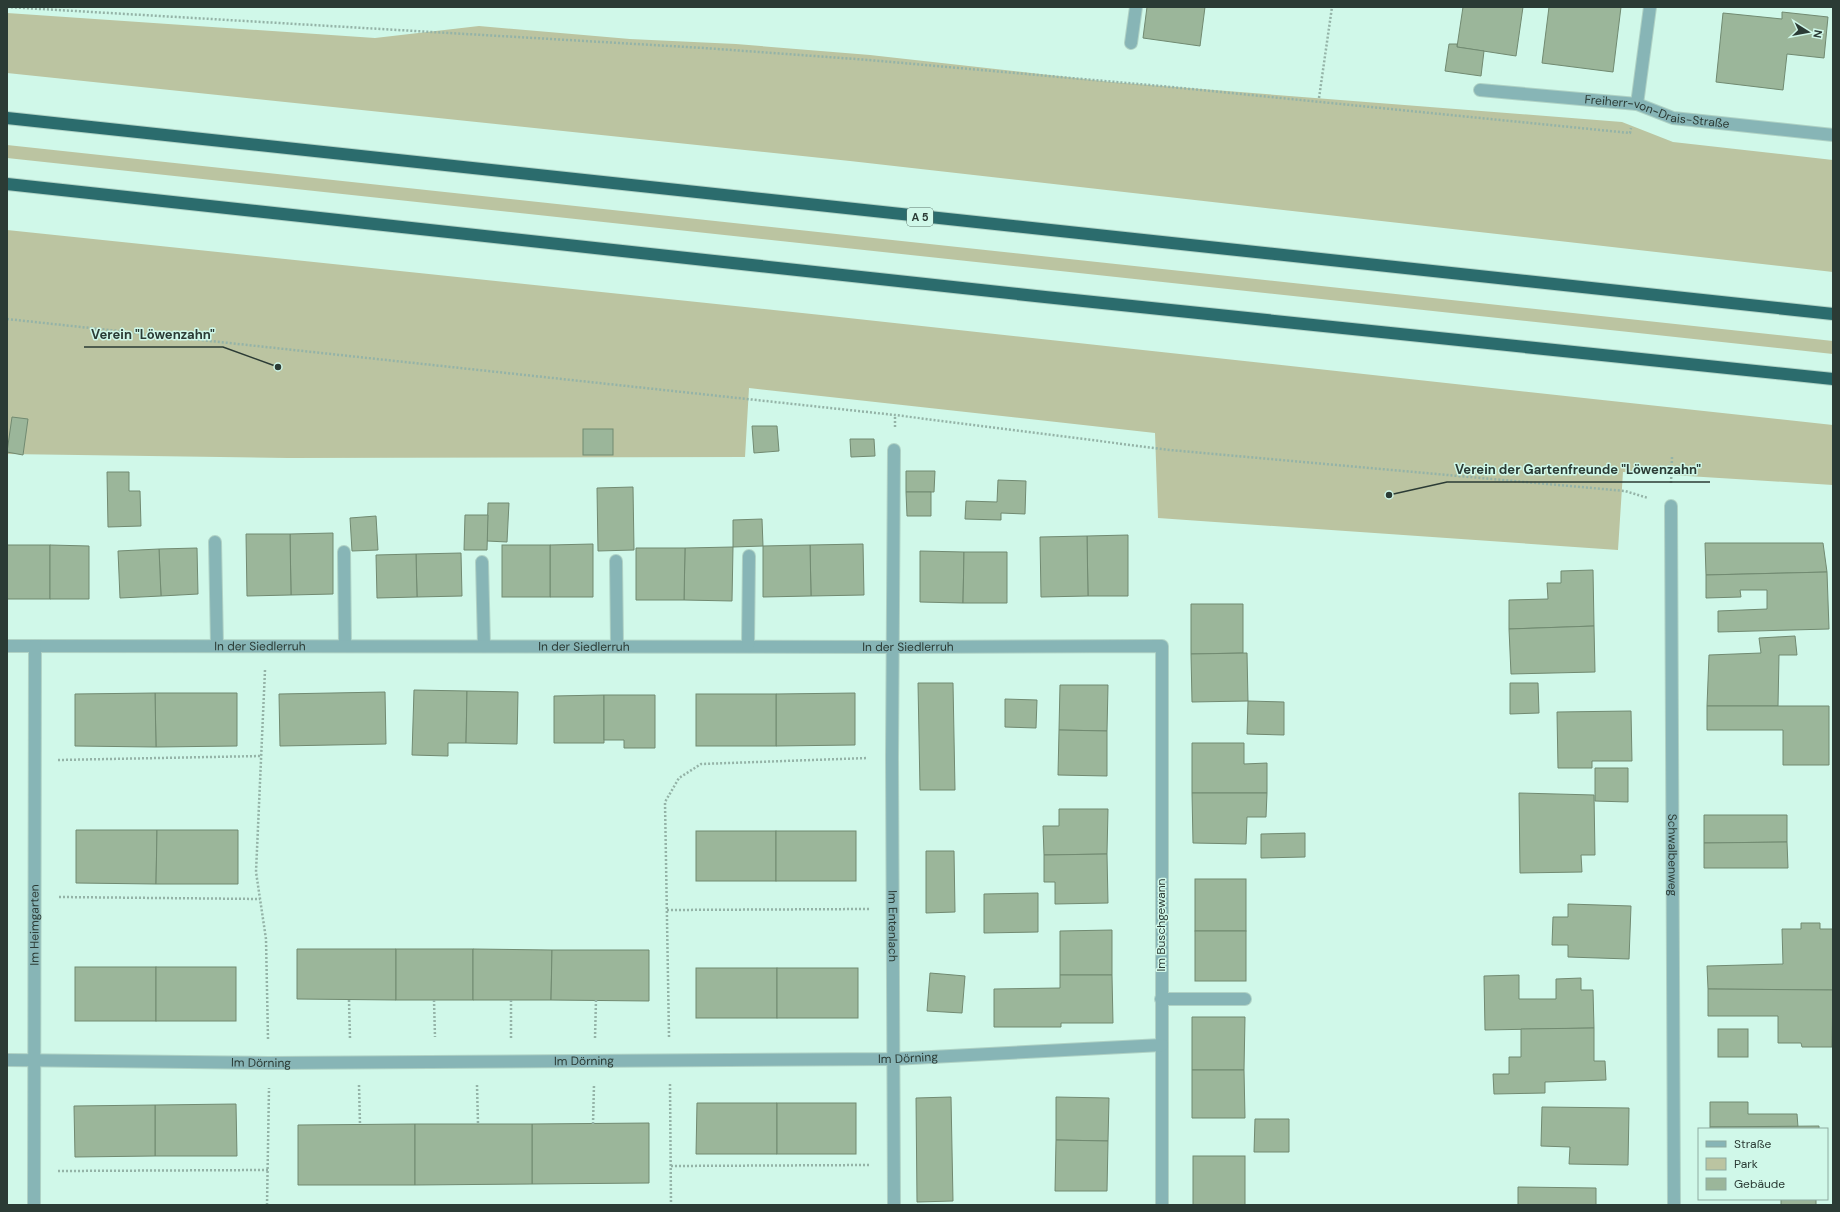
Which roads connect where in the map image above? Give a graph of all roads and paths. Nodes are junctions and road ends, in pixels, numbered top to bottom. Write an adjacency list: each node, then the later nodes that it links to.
1 (7, 7): 8 (path)
2 (1136, 7): 5 (street)
3 (1332, 7): 7 (path)
4 (1650, 7): 8 (street)
5 (1131, 42)
6 (1480, 90): 8 (street, Freiherr-von-Drais-Straße)
7 (1319, 98)
8 (1637, 104): 10 (street, Freiherr-von-Drais-Straße)
9 (7, 118): 12 (highway, A 5)
10 (1833, 135)
11 (7, 184): 14 (highway)
12 (1833, 314)
13 (7, 319): 18 (path)
14 (1833, 379)
15 (894, 450): 33 (street, Im Entenlach)
16 (1672, 457): 17 (path)
17 (1671, 475)
18 (1671, 506): 71 (street, Schwalbenweg)
19 (215, 542): 26 (street)
20 (344, 552): 28 (street)
21 (749, 556): 31 (street)
22 (616, 561): 30 (street)
23 (482, 562): 29 (street)
24 (7, 646): 25 (street, In der Siedlerruh)
25 (35, 646): 26 (street, In der Siedlerruh); 36 (street, Im Heimgarten)
26 (217, 646): 27 (street, In der Siedlerruh)
27 (266, 646): 28 (street, In der Siedlerruh); 34 (path)
28 (345, 646): 29 (street, In der Siedlerruh)
29 (484, 646): 30 (street, In der Siedlerruh)
30 (617, 646): 31 (street, In der Siedlerruh)
31 (748, 646): 33 (street, In der Siedlerruh)
32 (1162, 646): 33 (street, In der Siedlerruh); 41 (street, Im Buschgewann)
33 (893, 647): 35 (street, Im Entenlach)
34 (261, 756): 36 (path); 38 (path)
35 (892, 757): 39 (street, Im Entenlach); 40 (path)
36 (35, 760): 37 (street, Im Heimgarten)
37 (35, 896): 38 (path); 51 (street, Im Heimgarten)
38 (260, 899): 47 (path)
39 (893, 909): 40 (path); 49 (street, Im Entenlach)
40 (667, 910): 54 (path)
41 (1161, 999): 42 (street); 48 (street, Im Buschgewann)
42 (1245, 999)
43 (349, 1000): 55 (path)
44 (434, 1000): 56 (path)
45 (512, 1000): 52 (path)
46 (596, 1000): 53 (path)
47 (268, 1031)
48 (1162, 1045): 49 (street, Im Dörning); 70 (street, Im Buschgewann)
49 (893, 1059): 54 (street, Im Dörning); 62 (street, Im Entenlach)
50 (7, 1060): 51 (street, Im Dörning)
51 (35, 1060): 55 (street, Im Dörning); 65 (street, Im Heimgarten)
52 (511, 1062): 53 (street, Im Dörning); 57 (street, Im Dörning)
53 (595, 1062): 54 (street, Im Dörning); 60 (path)
54 (669, 1062): 63 (path)
55 (354, 1063): 56 (street, Im Dörning); 61 (path)
56 (435, 1063): 57 (street, Im Dörning)
57 (476, 1063): 59 (path)
58 (269, 1084): 64 (path)
59 (478, 1124)
60 (593, 1124)
61 (360, 1125)
62 (894, 1165): 63 (path); 69 (street, Im Entenlach)
63 (671, 1166): 68 (path)
64 (268, 1170): 65 (path); 67 (path)
65 (35, 1171): 66 (street, Im Heimgarten)
66 (34, 1205)
67 (267, 1205)
68 (671, 1205)
69 (894, 1205)
70 (1162, 1205)
71 (1674, 1205)

